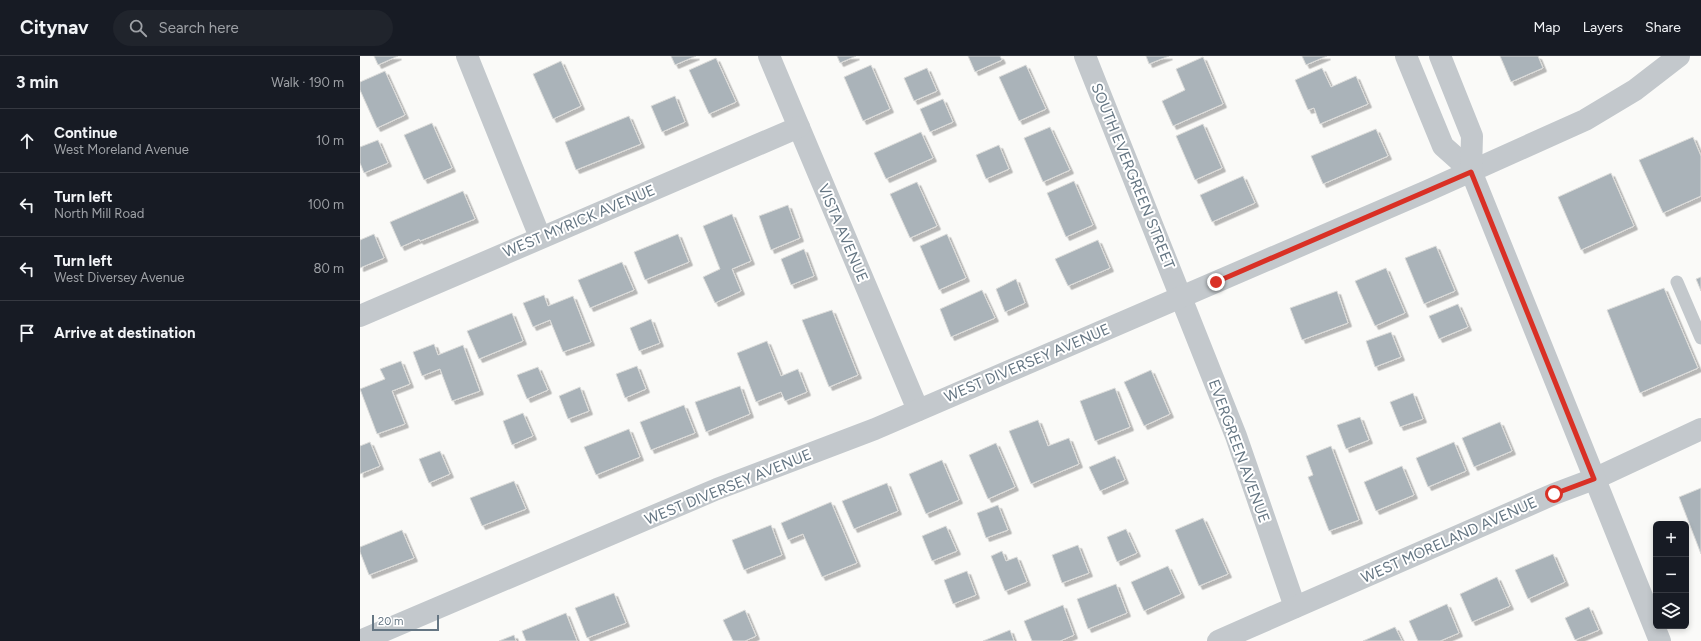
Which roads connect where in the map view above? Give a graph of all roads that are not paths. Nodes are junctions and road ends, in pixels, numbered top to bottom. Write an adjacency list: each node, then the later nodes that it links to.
1 (467, 56): 9 (street)
2 (769, 56): 7 (street, VISTA AVENUE)
3 (1085, 56): 11 (street, SOUTH EVERGREEN STREET)
4 (1406, 56): 8 (street)
5 (1440, 56): 8 (street)
6 (1679, 56): 8 (street, WEST DIVERSEY AVENUE)
7 (799, 127): 9 (street, WEST MYRICK AVENUE); 14 (street, VISTA AVENUE)
8 (1471, 172): 11 (street, WEST DIVERSEY AVENUE); 16 (street)
9 (540, 237): 12 (street, WEST MYRICK AVENUE)
10 (1677, 282): 13 (lane)
11 (1181, 296): 14 (street, WEST DIVERSEY AVENUE); 17 (street, EVERGREEN AVENUE)
12 (360, 316)
13 (1701, 338)
14 (918, 410): 18 (street, WEST DIVERSEY AVENUE)
15 (1701, 429): 16 (street, WEST MORELAND AVENUE)
16 (1594, 479): 17 (street, WEST MORELAND AVENUE); 20 (street)
17 (1295, 607): 19 (street, WEST MORELAND AVENUE)
18 (360, 641)
19 (1218, 641)
20 (1660, 641)

